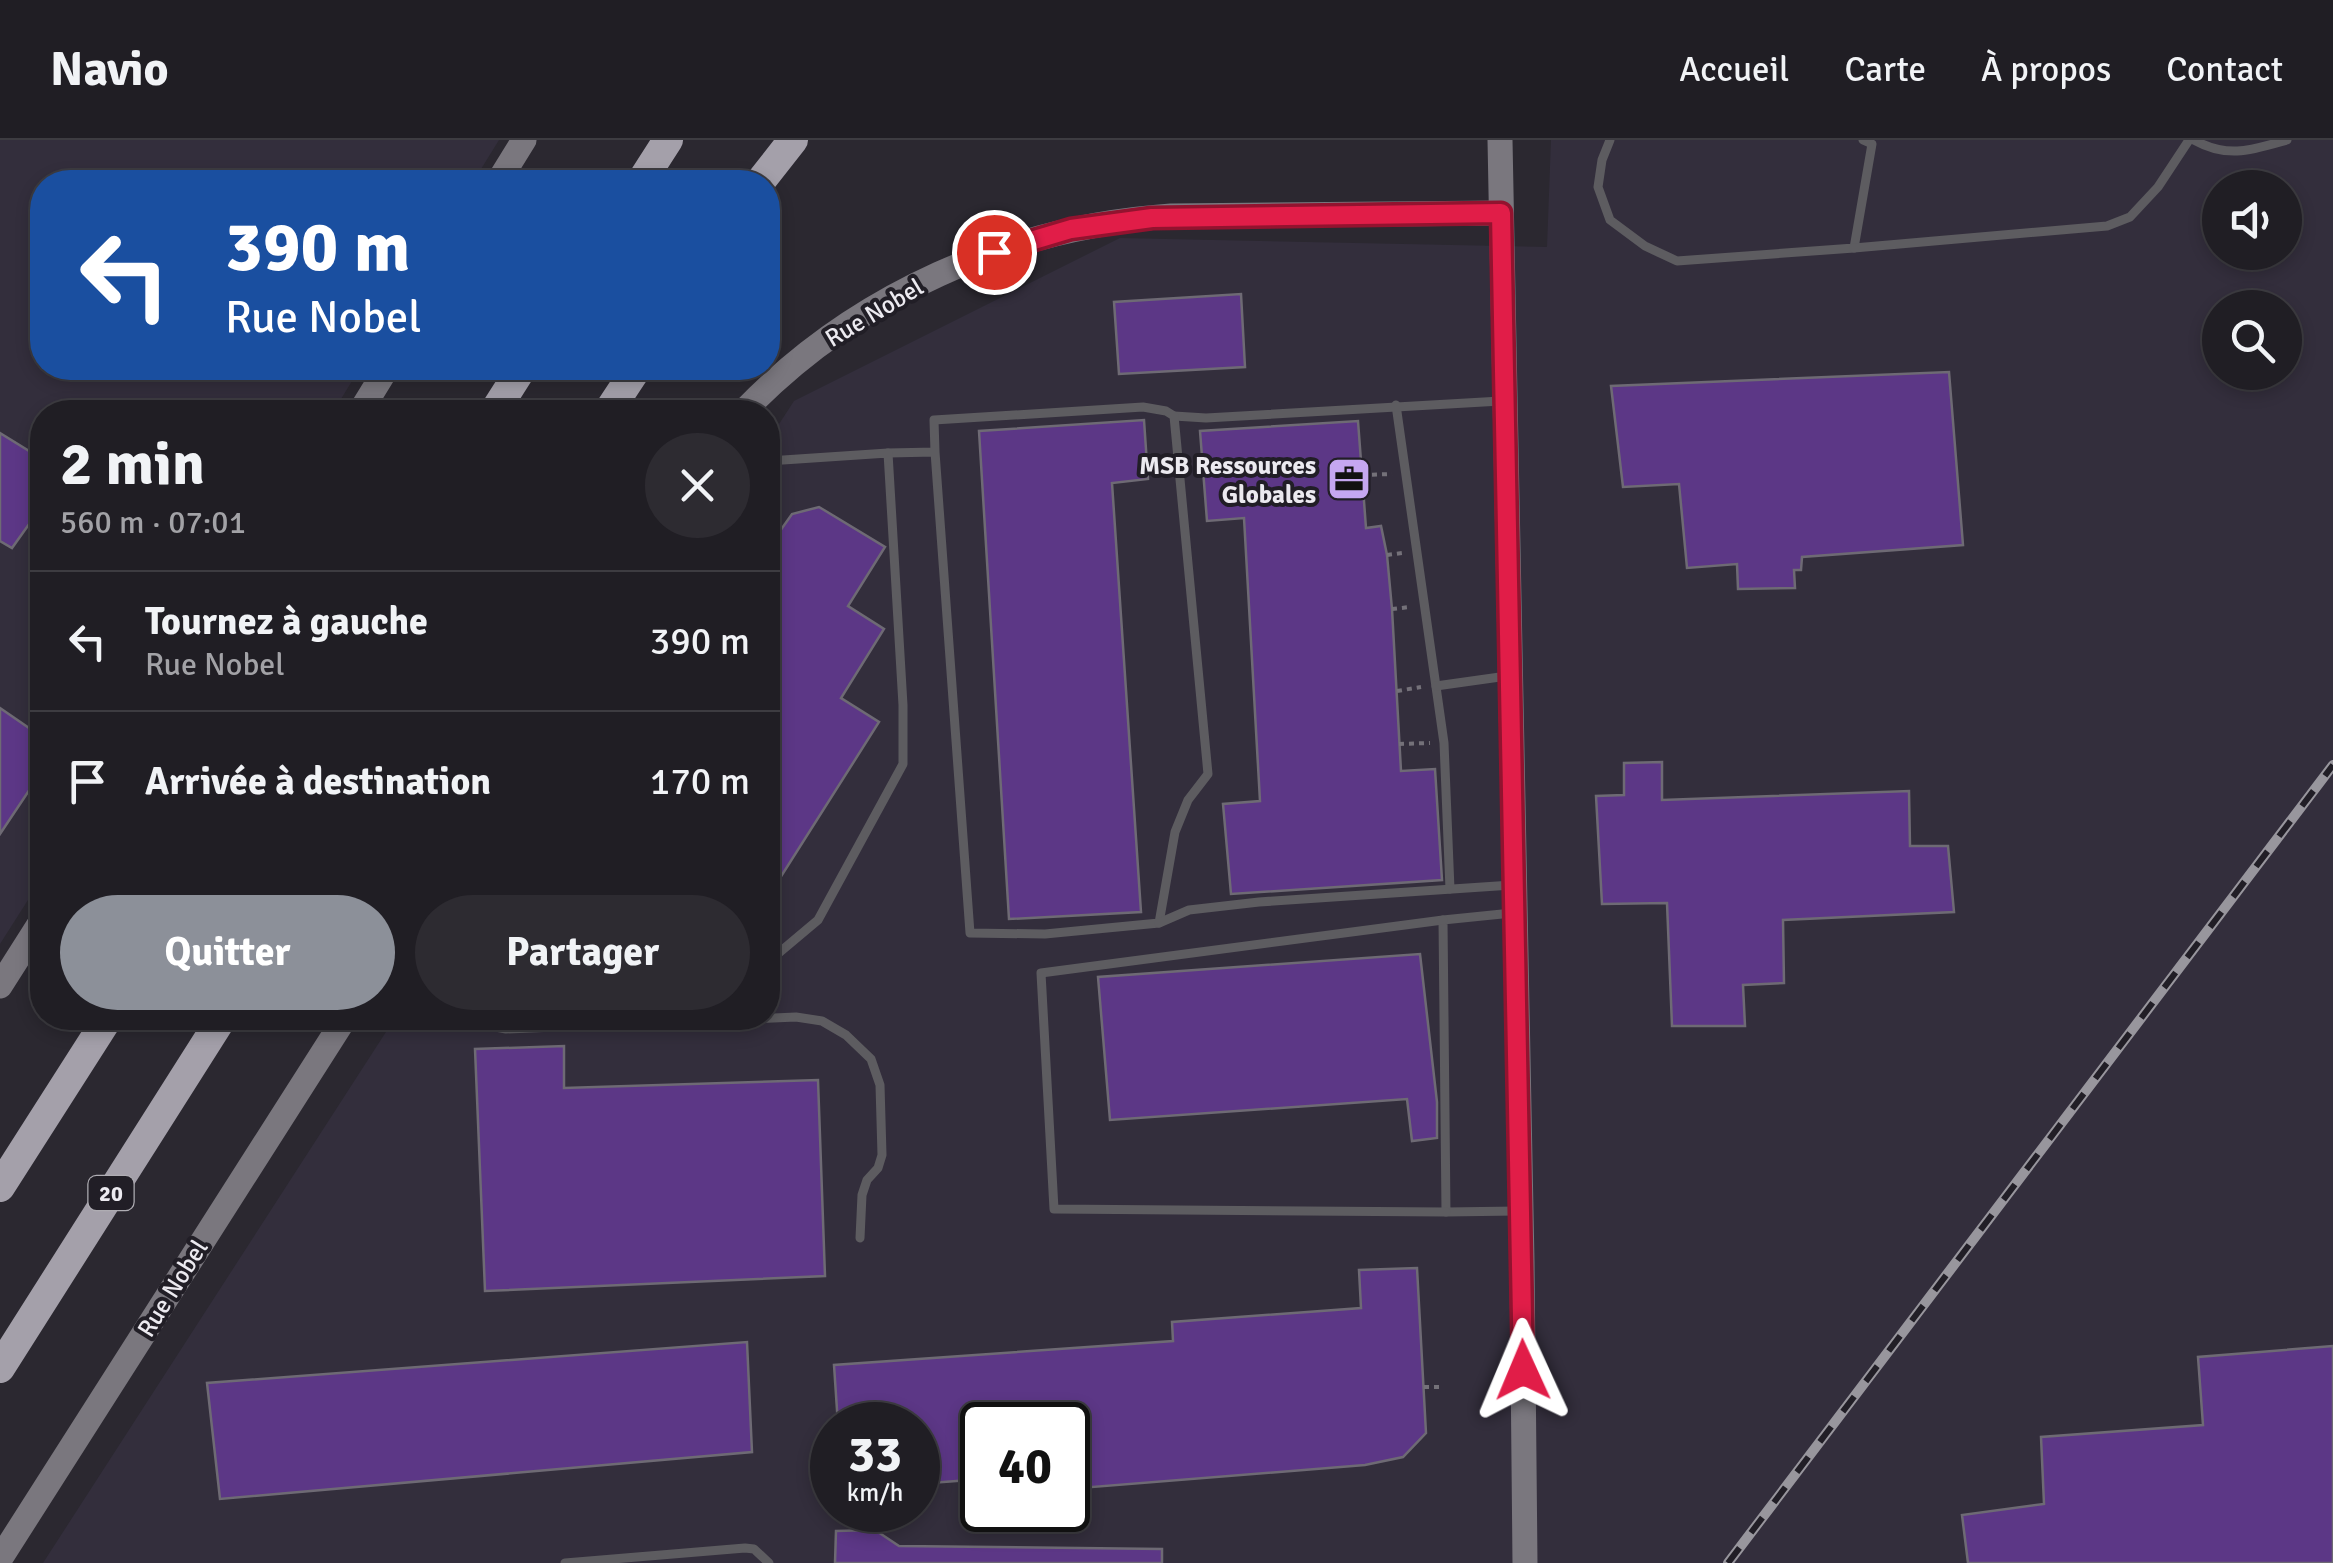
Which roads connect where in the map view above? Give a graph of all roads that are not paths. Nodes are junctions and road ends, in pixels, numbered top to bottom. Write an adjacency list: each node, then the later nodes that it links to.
1 (524, 140): 10 (street)
2 (668, 140): 11 (highway)
3 (782, 140): 12 (highway)
4 (793, 140): 13 (highway)
5 (1500, 140): 14 (street)
6 (1610, 140): 15 (lane)
7 (2192, 140): 8 (lane); 15 (lane)
8 (2287, 140)
9 (1870, 141): 15 (lane)
10 (505, 170)
11 (649, 170)
12 (765, 170)
13 (768, 170)
14 (1501, 213): 16 (street, Rue Nobel); 19 (street)
15 (1854, 248)
16 (780, 378)
17 (778, 380): 18 (street, Rue Nobel)
18 (756, 400)
19 (1505, 400): 20 (lane); 25 (street)
20 (1396, 405): 21 (lane); 26 (lane)
21 (1174, 416): 22 (lane); 31 (lane)
22 (935, 452): 23 (lane); 31 (lane)
23 (888, 453): 24 (lane); 33 (lane)
24 (780, 460)
25 (1510, 676): 26 (lane); 27 (street)
26 (1436, 686): 28 (lane)
27 (1515, 885): 28 (lane); 29 (street)
28 (1450, 888): 31 (lane)
29 (1515, 913): 30 (lane); 40 (street)
30 (1443, 920): 41 (lane); 41 (lane)
31 (1159, 922)
32 (30, 939): 34 (street)
33 (780, 952)
34 (0, 986)
35 (780, 1018): 42 (lane)
36 (100, 1030): 39 (highway)
37 (214, 1030): 43 (highway, 20)
38 (336, 1030): 44 (street, Rue Nobel)
39 (0, 1187)
40 (1520, 1211): 41 (lane); 47 (street)
41 (1446, 1212)
42 (860, 1238)
43 (0, 1368)
44 (0, 1559)
45 (565, 1563): 46 (lane)
46 (769, 1563)
47 (1525, 1563)

